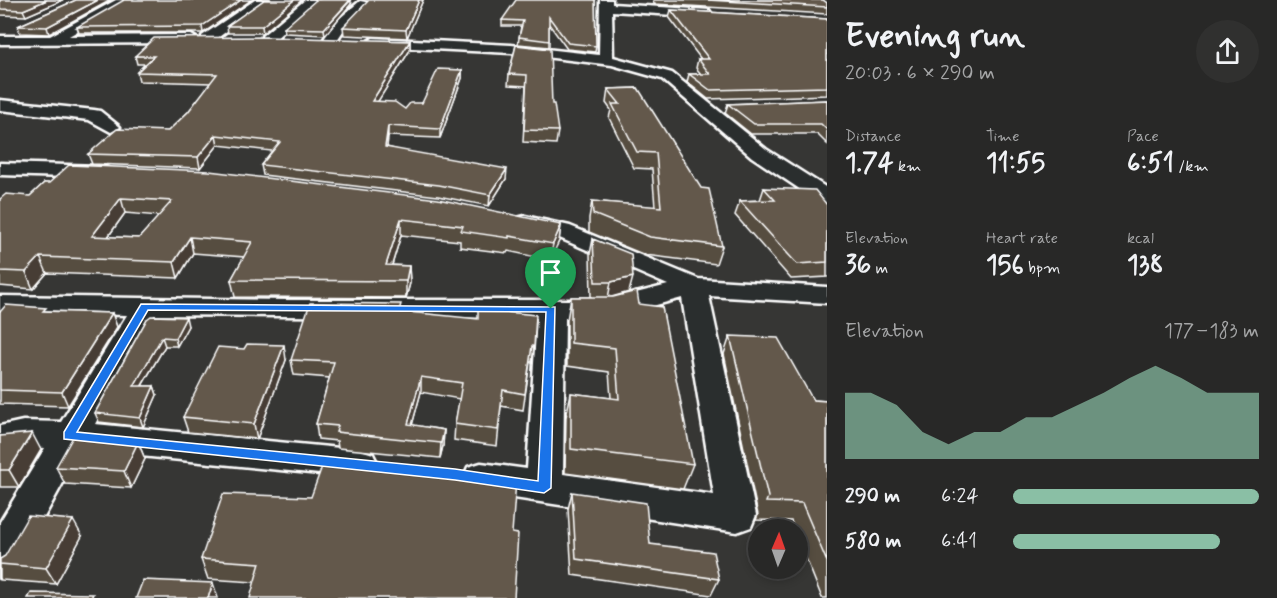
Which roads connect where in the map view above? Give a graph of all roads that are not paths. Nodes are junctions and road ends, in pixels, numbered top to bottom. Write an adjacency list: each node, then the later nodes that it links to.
1 (125, 0): 13 (street)
2 (263, 0): 9 (street)
3 (312, 0): 10 (street)
4 (364, 3): 14 (street)
5 (607, 4): 6 (street); 14 (street)
6 (722, 14)
7 (20, 26): 8 (street)
8 (0, 35)
9 (207, 39): 10 (street); 13 (street)
10 (267, 39): 11 (street)
11 (295, 39)
12 (0, 40): 13 (street)
13 (52, 40)
14 (606, 60): 17 (street)
15 (0, 105): 18 (street)
16 (733, 105): 17 (street)
17 (701, 106): 21 (street)
18 (111, 127)
19 (0, 169): 20 (street)
20 (117, 172)
21 (827, 197)
22 (505, 219): 23 (street)
23 (694, 287): 24 (street); 27 (street); 32 (street)
24 (827, 296)
25 (0, 304): 26 (street)
26 (145, 307): 27 (street); 28 (street)
27 (551, 309): 32 (street)
28 (68, 436): 29 (street); 30 (street); 33 (street)
29 (0, 439)
30 (396, 468)
31 (455, 475): 32 (street)
32 (544, 488)
33 (0, 559)

